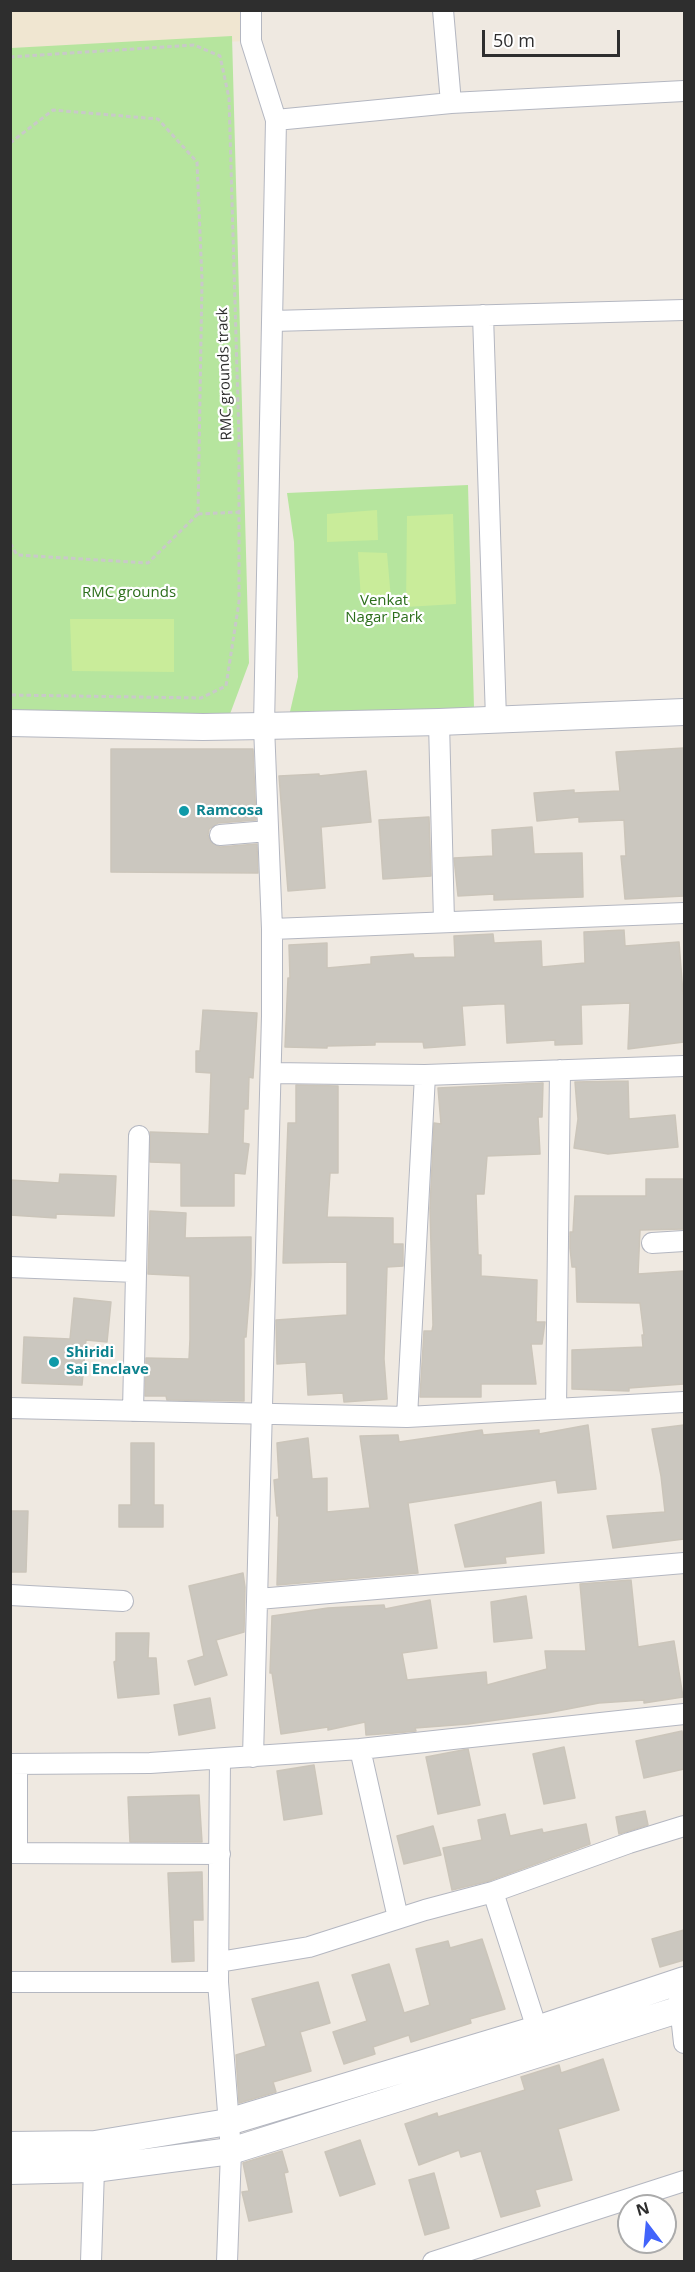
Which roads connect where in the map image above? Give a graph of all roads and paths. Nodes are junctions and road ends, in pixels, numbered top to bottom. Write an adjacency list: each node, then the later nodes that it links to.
1 (251, 10): 6 (street)
2 (443, 10): 5 (street)
3 (10, 57): 11 (path, RMC grounds track)
4 (684, 91): 5 (street)
5 (451, 103): 6 (street)
6 (276, 120): 10 (street)
7 (10, 142): 12 (path)
8 (684, 310): 9 (street)
9 (483, 315): 10 (street); 16 (street)
10 (272, 321): 19 (street)
11 (239, 512): 12 (path); 14 (path, RMC grounds track)
12 (198, 514): 13 (path)
13 (10, 543)
14 (10, 695)
15 (684, 712): 16 (street)
16 (496, 720): 17 (street)
17 (439, 722): 19 (street); 23 (street)
18 (10, 723): 19 (street)
19 (264, 726): 20 (street)
20 (268, 831): 21 (street); 24 (street)
21 (220, 835)
22 (684, 913): 23 (street)
23 (444, 922): 24 (street)
24 (272, 929): 27 (street)
25 (684, 1066): 26 (street)
26 (560, 1070): 28 (street); 36 (street)
27 (271, 1073): 28 (street); 38 (street)
28 (425, 1075): 39 (street)
29 (140, 1136): 33 (street)
30 (684, 1241): 31 (street)
31 (652, 1244)
32 (10, 1267): 33 (street)
33 (136, 1272): 37 (street)
34 (684, 1402): 36 (street)
35 (10, 1408): 37 (street)
36 (556, 1409): 39 (street)
37 (133, 1411): 38 (street)
38 (262, 1414): 39 (street); 42 (street)
39 (406, 1417)
40 (684, 1563): 42 (street)
41 (10, 1595): 43 (street)
42 (258, 1599): 46 (street)
43 (123, 1601)
44 (684, 1714): 45 (street)
45 (360, 1749): 46 (street); 53 (street)
46 (253, 1756): 47 (street)
47 (220, 1759): 48 (street); 51 (street)
48 (14, 1764): 50 (street)
49 (684, 1826): 52 (street)
50 (14, 1852): 51 (street)
51 (220, 1854): 54 (street)
52 (493, 1892): 53 (street); 59 (street)
53 (398, 1918): 54 (street)
54 (219, 1962): 57 (street)
55 (680, 1981): 58 (street); 59 (street)
56 (10, 1982): 57 (street)
57 (218, 1982): 61 (street)
58 (683, 2009): 60 (street); 63 (street)
59 (537, 2029): 61 (street)
60 (684, 2043)
61 (228, 2122): 62 (street); 63 (street)
62 (10, 2145)
63 (231, 2151): 64 (street); 68 (street)
64 (94, 2169): 65 (street); 67 (street)
65 (10, 2171)
66 (684, 2181): 69 (street)
67 (91, 2262)
68 (227, 2262)
69 (433, 2262)

